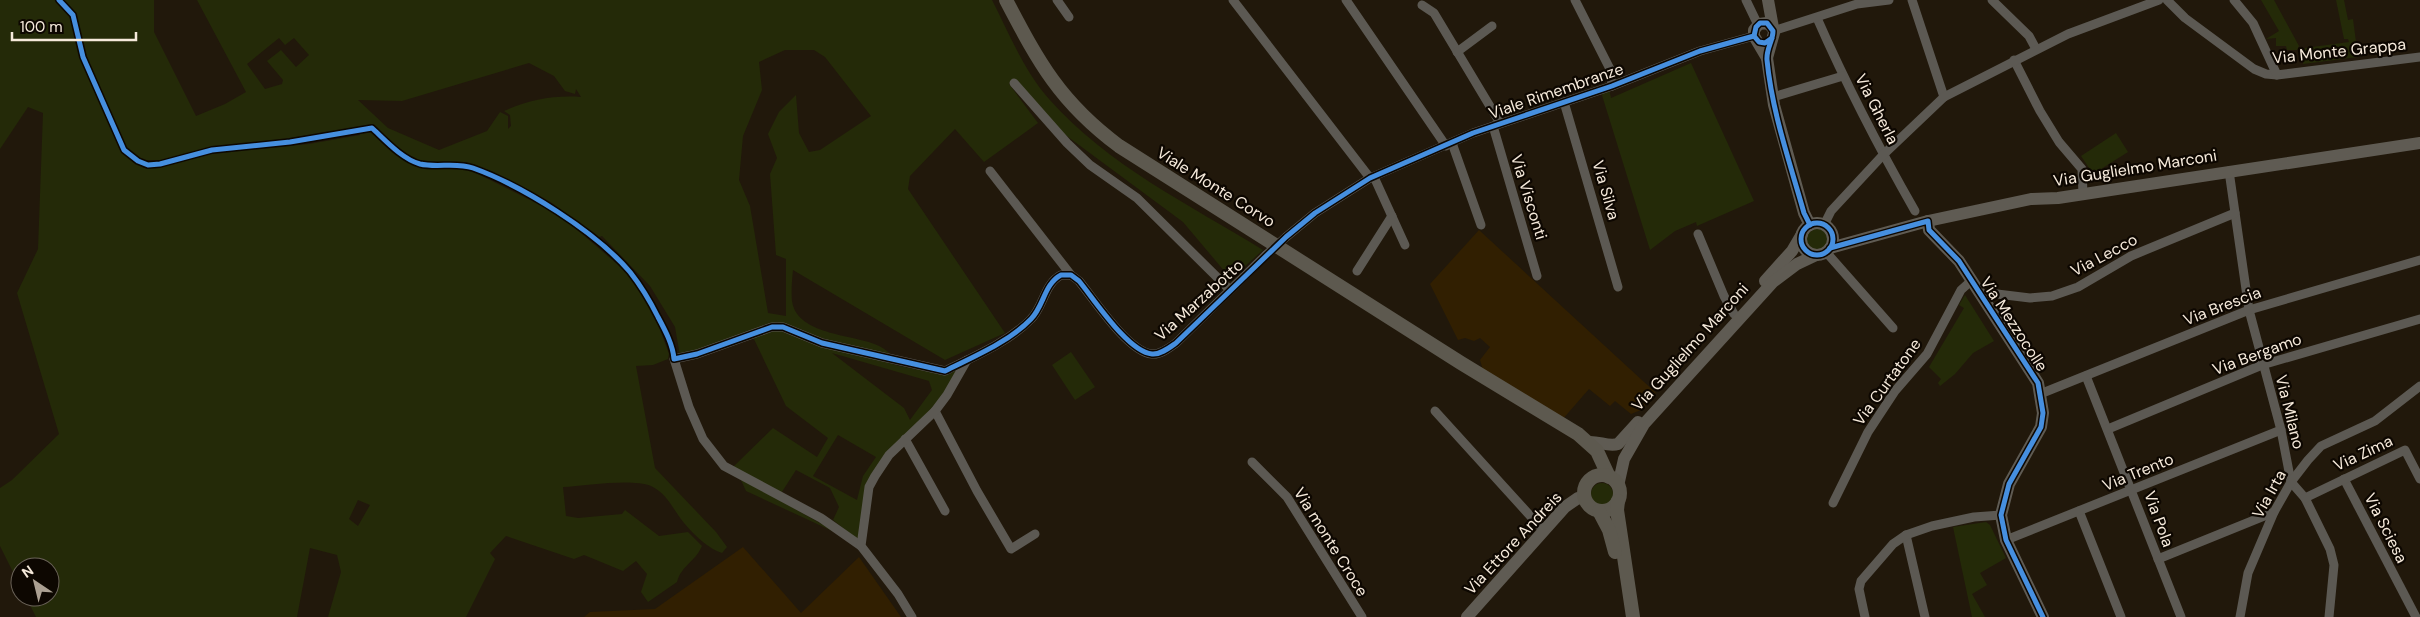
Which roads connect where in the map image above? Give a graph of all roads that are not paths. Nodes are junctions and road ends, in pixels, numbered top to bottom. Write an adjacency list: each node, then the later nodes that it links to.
1 (1006, 0): 70 (main road, Viale Monte Corvo)
2 (1058, 0): 16 (street)
3 (1233, 0): 37 (street)
4 (1346, 0): 33 (street)
5 (1575, 0): 27 (street)
6 (1746, 0): 19 (street)
7 (1767, 0): 19 (main road)
8 (1889, 0): 17 (street, Viale Rimembranze)
9 (1912, 0): 29 (street)
10 (1992, 0): 20 (street)
11 (2159, 0): 14 (street)
12 (2167, 0): 24 (street, Via Monte Grappa)
13 (2234, 0): 24 (street)
14 (2149, 2): 20 (street)
15 (1422, 4): 21 (street, Via Visconti)
16 (1069, 17)
17 (1817, 18): 19 (street, Viale Rimembranze); 25 (street, Via Gherla)
18 (1492, 26): 21 (street)
19 (1764, 31): 27 (street, Viale Rimembranze); 28 (main road)
20 (2036, 49): 23 (street)
21 (1457, 52): 31 (street, Via Visconti)
22 (2420, 57): 24 (street, Via Monte Grappa)
23 (2014, 60): 29 (street); 38 (street)
24 (2277, 74)
25 (1843, 76): 28 (street); 34 (street, Via Gherla)
26 (1014, 83): 56 (street)
27 (1612, 86): 30 (street, Viale Rimembranze)
28 (1773, 97): 45 (main road)
29 (1944, 97): 34 (street)
30 (1564, 102): 31 (street, Viale Rimembranze); 55 (street, Via Silva)
31 (1496, 124): 33 (street, Viale Rimembranze); 53 (street, Via Visconti)
32 (2420, 143): 36 (main road, Via Guglielmo Marconi)
33 (1449, 145): 37 (street, Viale Rimembranze); 43 (street)
34 (1883, 155): 39 (street, Via Gherla); 44 (street)
35 (990, 170): 52 (street)
36 (2230, 171): 38 (main road, Via Guglielmo Marconi); 40 (street, Via Milano)
37 (1372, 178): 41 (street); 56 (street, Via Marzabotto, bridge)
38 (2083, 194): 42 (main road, Via Guglielmo Marconi)
39 (1915, 211)
40 (2235, 212): 57 (street, Via Lecco); 58 (street, Via Milano)
41 (1392, 216): 48 (street); 51 (street)
42 (1928, 221): 47 (main road, Via Guglielmo Marconi); 54 (main road, Via Mezzocolle)
43 (1481, 225)
44 (1827, 227): 45 (main road, Via Guglielmo Marconi); 47 (main road, Via Guglielmo Marconi); 49 (main road)
45 (1806, 230): 49 (main road); 59 (main road, Via Guglielmo Marconi)
46 (1698, 234): 59 (street)
47 (1857, 239): 49 (main road, Via Guglielmo Marconi)
48 (1405, 245)
49 (1824, 252): 61 (street); 79 (main road, Via Guglielmo Marconi)
50 (2420, 260): 58 (street, Via Brescia)
51 (1357, 271)
52 (1071, 275): 56 (street, Via Marzabotto); 62 (street)
53 (1538, 276)
54 (1972, 281): 57 (main road, Via Mezzocolle); 85 (street, Via Curtatone)
55 (1618, 287)
56 (1230, 290)
57 (1983, 297): 66 (main road, Via Mezzocolle)
58 (2249, 310): 63 (street, Via Milano); 64 (street, Via Brescia)
59 (1734, 314): 69 (main road, Via Guglielmo Marconi)
60 (2420, 319): 63 (street, Via Bergamo)
61 (1893, 328)
62 (968, 360): 67 (street); 95 (street)
63 (2262, 365): 71 (street, Via Bergamo); 72 (street, Via Milano)
64 (2086, 376): 66 (street, Via Brescia); 71 (street, Via Pola)
65 (2420, 386): 80 (street, Via Irta)
66 (2040, 394): 90 (main road, Via Mezzocolle)
67 (934, 411): 73 (street); 92 (street)
68 (1436, 411): 91 (street)
69 (1634, 425): 74 (main road, Via Guglielmo Marconi); 79 (main road, Via Guglielmo Marconi)
70 (1565, 428): 74 (main road); 76 (main road)
71 (2108, 430): 81 (street, Via Pola)
72 (2281, 430): 80 (street, Via Milano); 81 (street, Via Trento)
73 (905, 439): 86 (street); 95 (street)
74 (1588, 442): 79 (main road)
75 (1252, 462): 98 (street, Via monte Croce)
76 (1593, 478): 79 (main road); 83 (main road)
77 (2344, 479): 78 (street, Via Zima); 82 (street, Via Zima); 109 (street, Via Sciesa)
78 (2420, 479)
79 (1614, 481): 84 (main road, Via Guglielmo Marconi)
80 (2291, 482): 82 (street); 89 (street, Via Irta)
81 (2133, 491): 88 (street, Via Trento); 96 (street, Via Pola)
82 (2305, 498): 108 (street)
83 (1585, 499): 87 (main road); 91 (main road, Via Ettore Andreis)
84 (1618, 501): 87 (main road); 101 (main road, Via Guglielmo Marconi)
85 (1833, 504)
86 (945, 511)
87 (1599, 511): 100 (main road)
88 (2079, 511): 94 (street, Via Trento); 105 (street)
89 (2274, 512): 96 (street); 107 (street, Via Irta)
90 (2001, 516): 93 (street); 94 (main road, Via Mezzocolle)
91 (1544, 531): 99 (main road, Via Ettore Andreis)
92 (1035, 534)
93 (1906, 535): 102 (street); 103 (street)
94 (2006, 540): 104 (main road, Via Mezzocolle)
95 (861, 546): 97 (street)
96 (2158, 559): 106 (street, Via Pola)
97 (912, 617)
98 (1362, 617)
99 (1467, 617)
100 (1626, 617)
101 (1633, 617)
102 (1865, 617)
103 (1925, 617)
104 (2043, 617)
105 (2121, 617)
106 (2181, 617)
107 (2240, 617)
108 (2329, 617)
109 (2416, 617)

